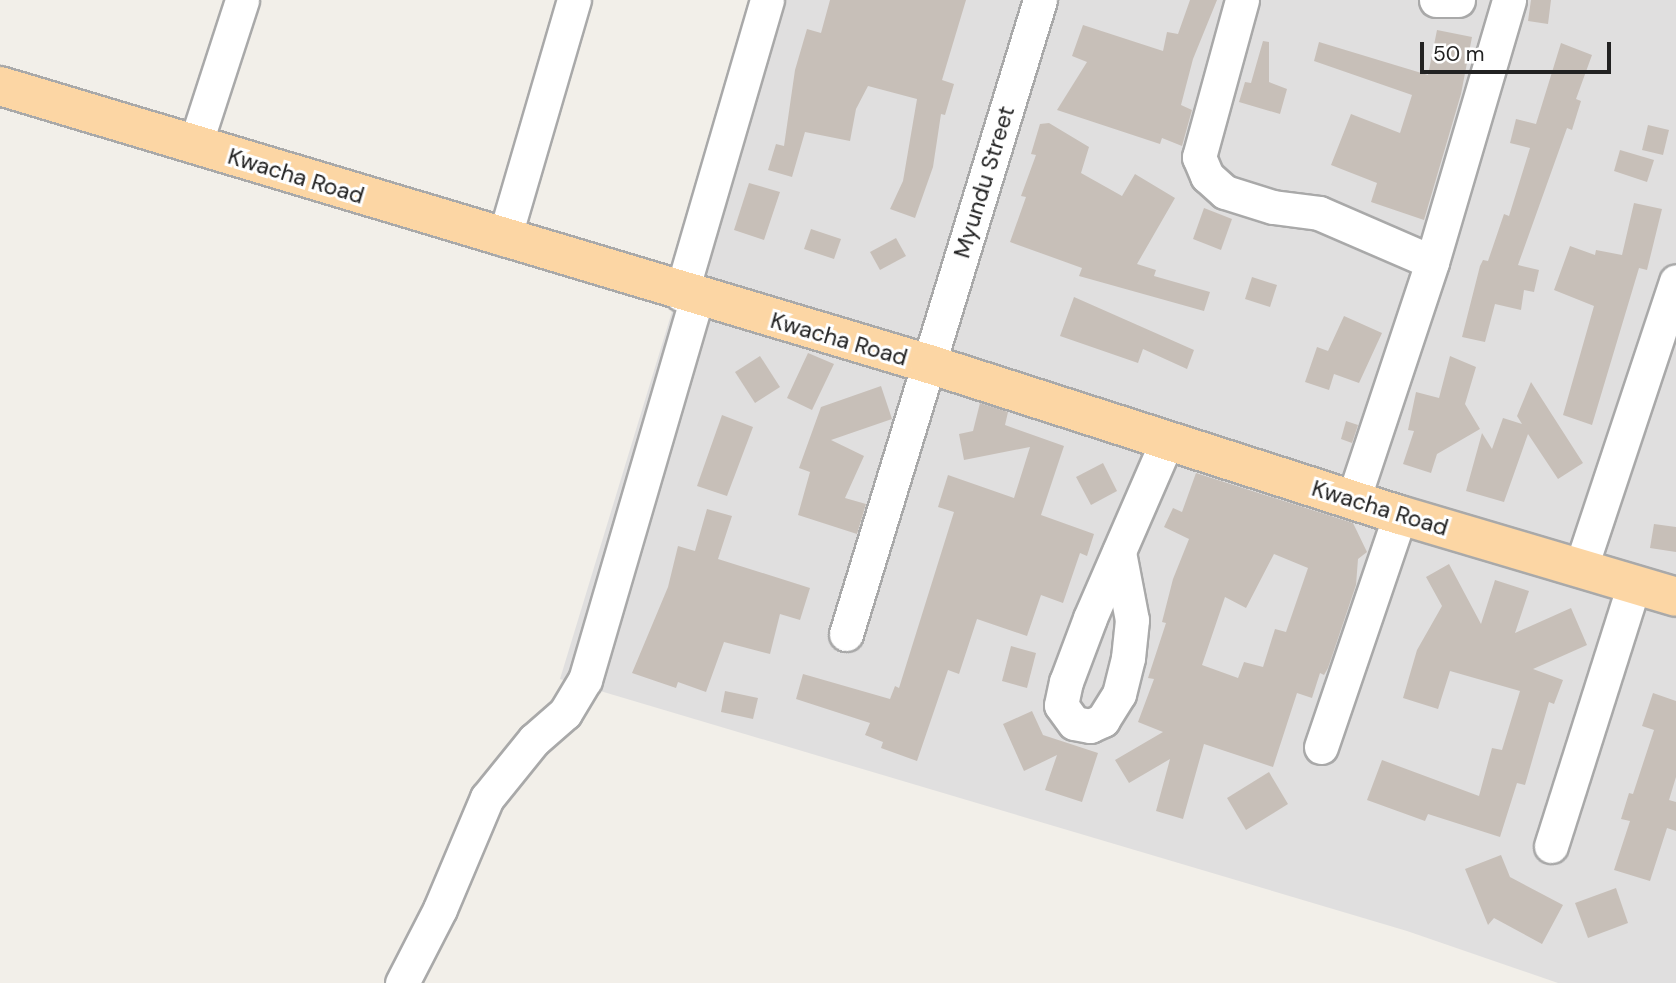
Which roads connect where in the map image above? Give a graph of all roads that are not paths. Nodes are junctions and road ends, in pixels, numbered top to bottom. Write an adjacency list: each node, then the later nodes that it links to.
1 (242, 0): 11 (street)
2 (574, 0): 12 (street)
3 (767, 0): 15 (street)
4 (1040, 0): 16 (street, Myundu Street)
5 (1242, 0): 13 (street)
6 (1436, 0): 7 (street)
7 (1458, 0)
8 (1502, 0): 9 (street)
9 (1509, 0): 13 (street)
10 (0, 86): 11 (main road, Kwacha Road)
11 (195, 145): 12 (main road, Kwacha Road)
12 (504, 239): 15 (main road, Kwacha Road)
13 (1433, 262): 18 (street)
14 (1676, 281): 21 (street)
15 (689, 296): 16 (main road, Kwacha Road); 27 (street)
16 (929, 364): 17 (main road, Kwacha Road); 24 (street, Myundu Street)
17 (1167, 441): 18 (main road, Kwacha Road); 20 (street)
18 (1353, 500): 19 (main road, Kwacha Road)
19 (1400, 515): 21 (main road, Kwacha Road); 25 (street)
20 (1119, 552)
21 (1581, 568): 22 (main road, Kwacha Road)
22 (1634, 584): 23 (main road, Kwacha Road); 26 (street)
23 (1676, 597)
24 (846, 634)
25 (1321, 747)
26 (1551, 846)
27 (402, 983)

